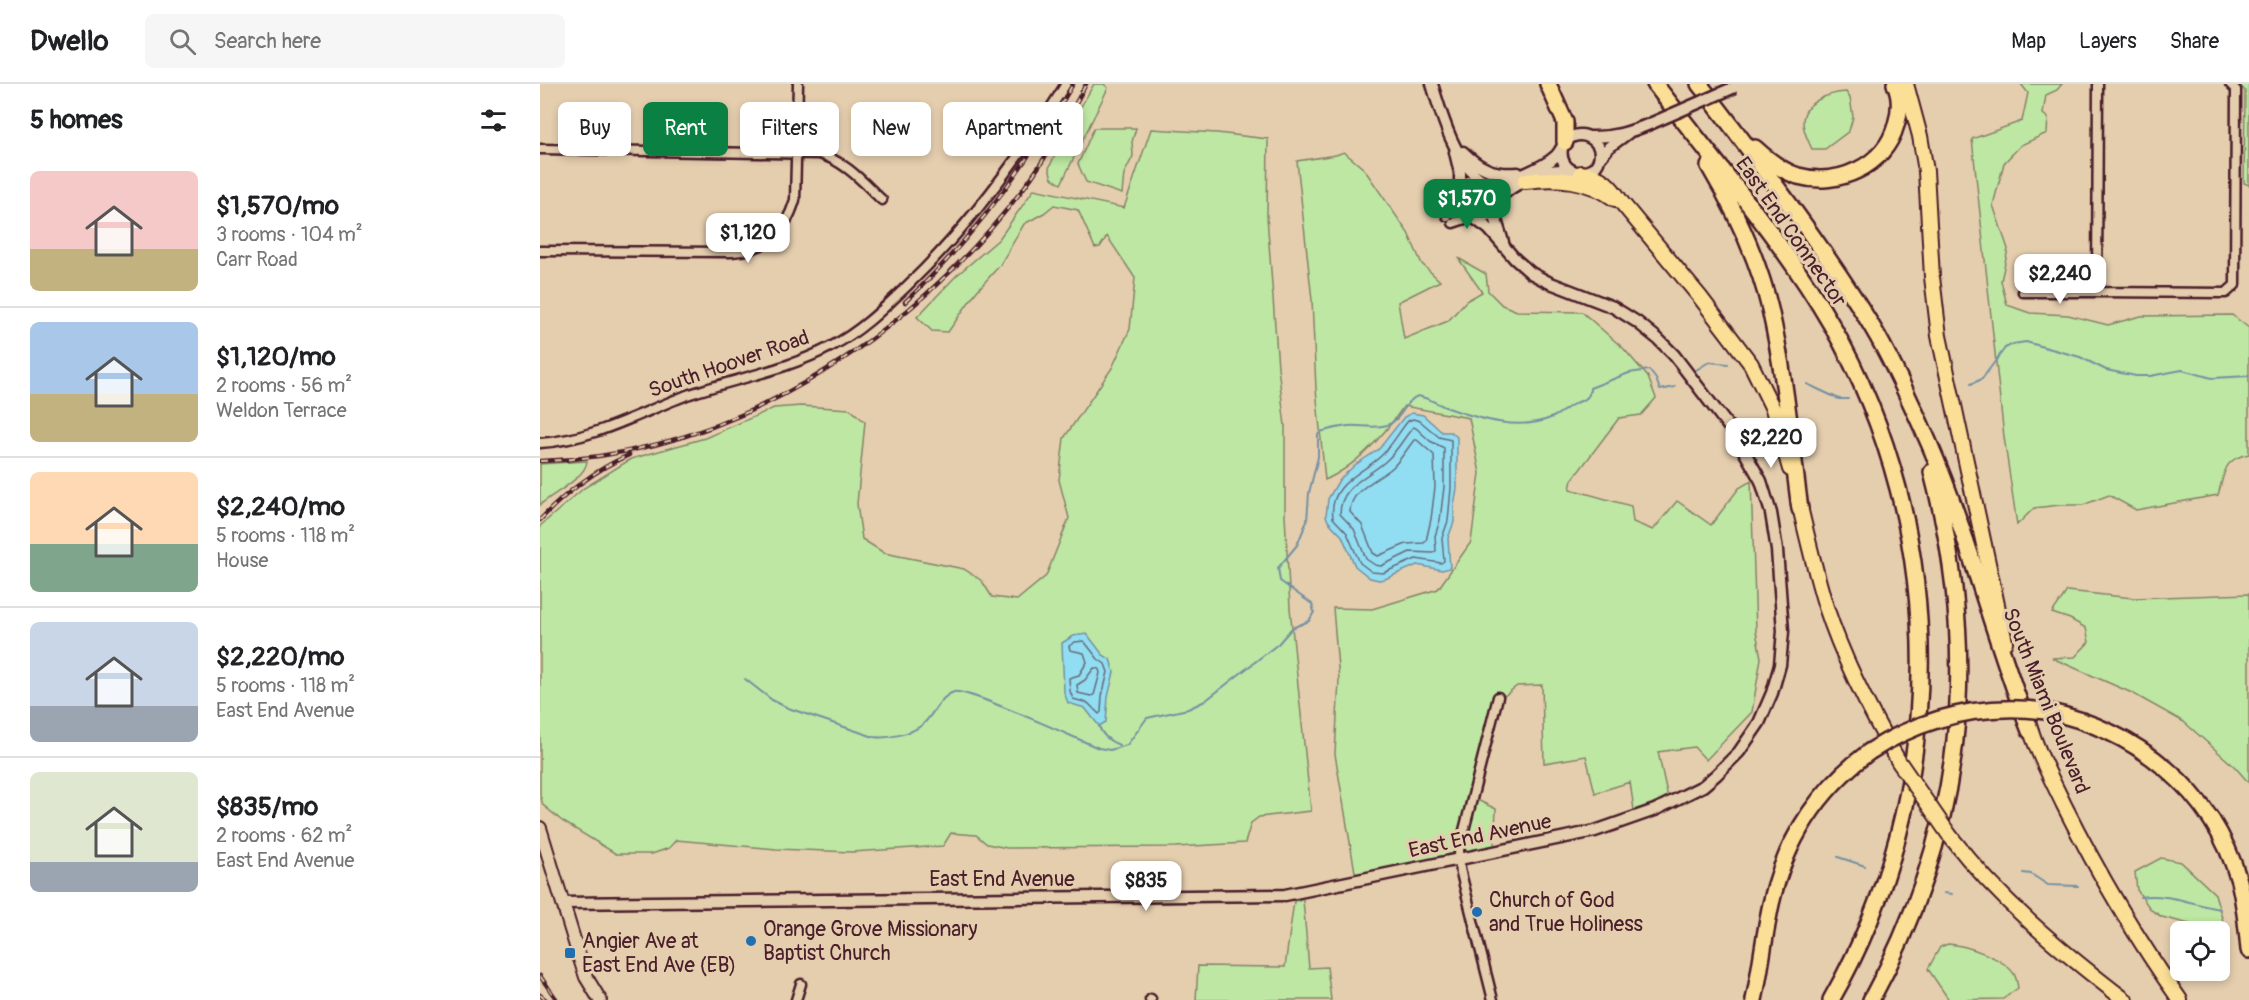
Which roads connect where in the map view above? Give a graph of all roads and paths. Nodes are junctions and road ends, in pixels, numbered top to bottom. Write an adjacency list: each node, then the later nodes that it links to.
1 (798, 84): 12 (street)
2 (1066, 84): 37 (street, South Hoover Road)
3 (1432, 84): 17 (street)
4 (1548, 84): 18 (highway)
5 (1655, 84): 13 (highway)
6 (1699, 84): 14 (highway)
7 (1895, 84): 14 (highway)
8 (1906, 84): 40 (highway)
9 (2098, 84): 35 (street)
10 (2230, 84): 35 (street)
11 (1739, 86): 15 (street, bridge)
12 (798, 102)
13 (1680, 116): 38 (highway); 50 (highway, East End Connector)
14 (1733, 126): 36 (highway)
15 (1628, 133): 16 (street); 23 (street)
16 (1589, 137): 18 (street); 23 (street)
17 (1454, 142): 25 (street); 26 (street); 27 (street)
18 (1564, 145): 24 (street); 25 (street)
19 (540, 149): 20 (street)
20 (740, 151)
21 (797, 156): 33 (street)
22 (826, 156): 28 (street)
23 (1599, 159): 24 (street)
24 (1577, 172): 25 (street); 30 (highway)
25 (1525, 177): 26 (street); 29 (street); 30 (highway)
26 (1485, 182): 27 (street); 29 (street)
27 (1459, 193): 31 (street); 31 (street)
28 (882, 200)
29 (1495, 203): 31 (street); 32 (street, East End Avenue)
30 (1622, 203): 38 (highway)
31 (1472, 217): 32 (street, East End Avenue)
32 (1503, 243): 42 (street, East End Avenue)
33 (540, 251)
34 (2023, 292): 35 (street)
35 (2097, 292)
36 (1909, 400): 40 (highway, South Miami Boulevard); 51 (highway)
37 (540, 443)
38 (1800, 509): 52 (highway, bridge)
39 (1498, 697): 42 (street)
40 (2030, 731): 53 (highway, South Miami Boulevard)
41 (540, 828): 43 (main road)
42 (1459, 860): 43 (street, East End Avenue); 48 (street)
43 (563, 903): 46 (main road)
44 (2249, 950): 49 (highway, bridge)
45 (801, 984): 47 (street)
46 (600, 1000)
47 (796, 1000)
48 (1493, 1000)
49 (1754, 1000)
50 (1831, 1000)
51 (1871, 1000)
52 (2125, 1000)
53 (2180, 1000)

